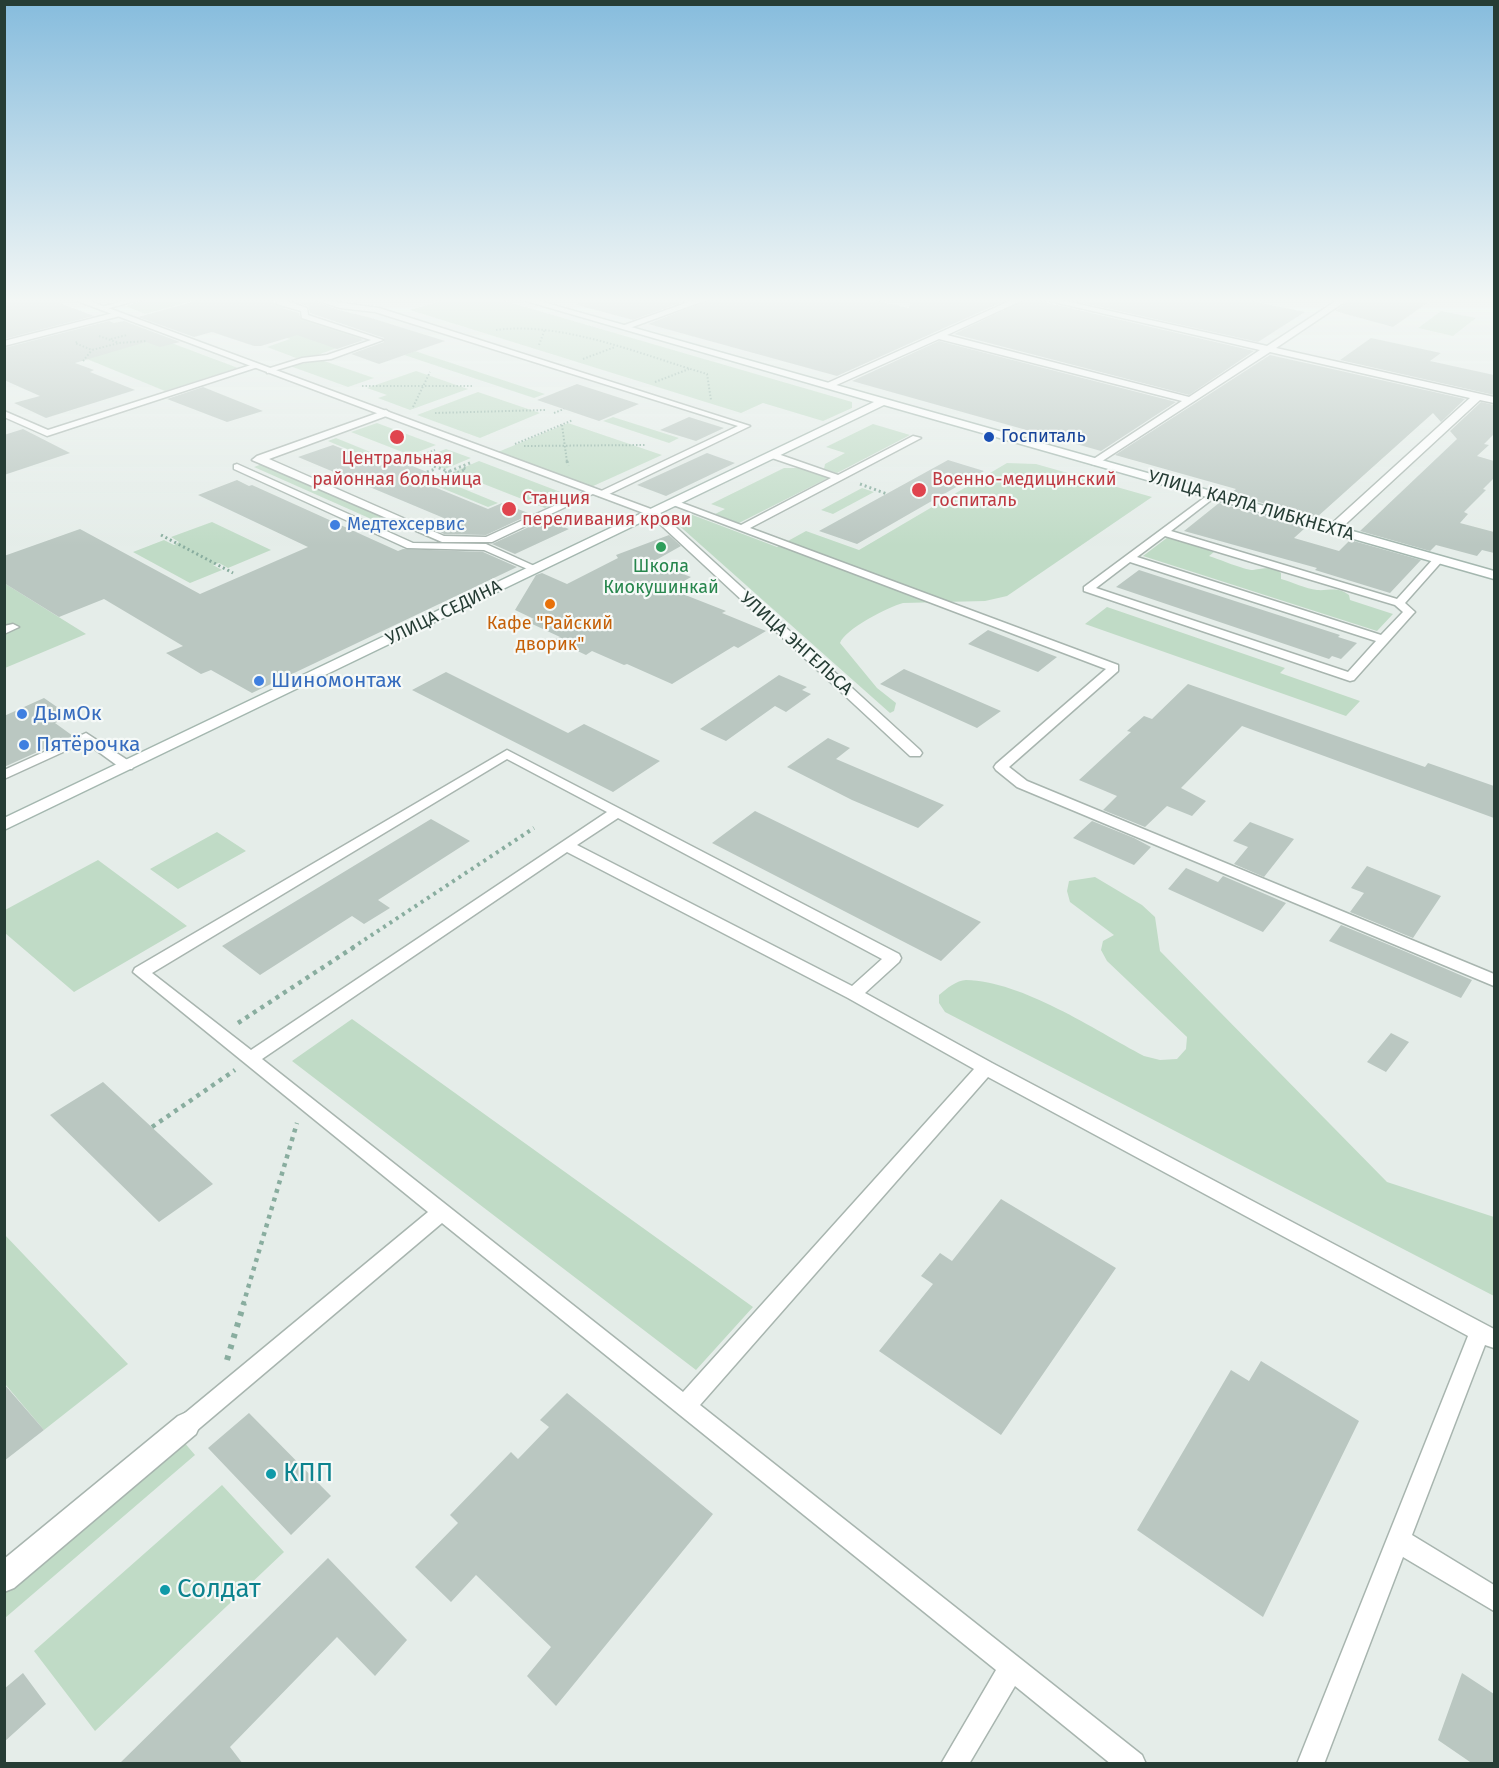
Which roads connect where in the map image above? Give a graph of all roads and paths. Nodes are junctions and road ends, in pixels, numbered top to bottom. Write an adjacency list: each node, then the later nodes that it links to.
1 (208, 382): 21 (lane)
2 (299, 382): 22 (street, УЛИЦА ЭНГЕЛЬСА)
3 (425, 382): 12 (path)
4 (603, 382): 26 (lane)
5 (708, 382): 26 (path)
6 (812, 382): 14 (street, УЛИЦА КАРЛА ЛИБКНЕХТА)
7 (838, 382): 14 (street)
8 (1117, 382): 16 (street)
9 (1218, 382): 16 (street)
10 (1413, 382): 15 (street)
11 (360, 386): 12 (path)
12 (423, 386): 13 (path); 25 (path)
13 (472, 386)
14 (828, 386): 18 (street, УЛИЦА КАРЛА ЛИБКНЕХТА)
15 (1478, 396): 17 (street); 46 (street)
16 (1190, 400): 35 (street)
17 (1494, 400)
18 (884, 401): 33 (street, УЛИЦА СЕДИНА); 35 (street, УЛИЦА КАРЛА ЛИБКНЕХТА)
19 (564, 409): 24 (path)
20 (545, 410): 23 (path)
21 (4, 413)
22 (386, 413): 34 (lane); 40 (street, УЛИЦА ЭНГЕЛЬСА)
23 (428, 413)
24 (554, 413)
25 (410, 414)
26 (713, 416): 41 (lane)
27 (562, 424): 30 (path)
28 (915, 438): 39 (lane)
29 (646, 445): 30 (path)
30 (565, 446): 31 (path); 40 (path)
31 (511, 447)
32 (439, 448): 36 (path)
33 (772, 455): 39 (lane); 43 (street, УЛИЦА СЕДИНА)
34 (260, 458): 41 (lane); 51 (lane)
35 (1096, 462): 42 (street, УЛИЦА КАРЛА ЛИБКНЕХТА)
36 (460, 467)
37 (435, 469): 38 (path)
38 (427, 472)
39 (839, 477): 45 (lane)
40 (570, 482): 41 (street, УЛИЦА ЭНГЕЛЬСА)
41 (598, 492): 44 (street, УЛИЦА ЭНГЕЛЬСА)
42 (1212, 495): 46 (street, УЛИЦА КАРЛА ЛИБКНЕХТА); 47 (lane)
43 (673, 503): 44 (street, УЛИЦА СЕДИНА); 45 (lane)
44 (653, 512): 51 (street, УЛИЦА СЕДИНА); 56 (lane, УЛИЦА ЭНГЕЛЬСА)
45 (741, 529): 63 (lane)
46 (1334, 529): 50 (street, УЛИЦА КАРЛА ЛИБКНЕХТА)
47 (1164, 532): 49 (lane); 54 (lane)
48 (160, 535): 52 (path)
49 (1129, 558): 55 (lane); 55 (lane)
50 (1439, 559): 53 (street, УЛИЦА КАРЛА ЛИБКНЕХТА); 54 (lane)
51 (536, 569): 57 (street, УЛИЦА СЕДИНА)
52 (232, 573)
53 (1494, 575)
54 (1399, 603): 55 (lane)
55 (1384, 639)
56 (915, 753)
57 (127, 766): 58 (lane); 60 (street, УЛИЦА СЕДИНА)
58 (4, 775)
59 (617, 812): 62 (lane); 64 (lane); 65 (lane)
60 (4, 825)
61 (534, 828): 65 (path)
62 (567, 846): 64 (lane); 66 (lane)
63 (1494, 980)
64 (854, 994): 67 (lane)
65 (220, 1035): 66 (lane)
66 (250, 1059): 68 (lane); 69 (path)
67 (986, 1068): 71 (lane); 73 (lane)
68 (303, 1101): 70 (lane); 72 (path)
69 (152, 1127)
70 (441, 1212): 72 (lane); 73 (lane)
71 (1487, 1335): 75 (lane)
72 (215, 1401): 74 (lane)
73 (685, 1406): 78 (lane)
74 (187, 1425): 76 (street)
75 (1397, 1540): 77 (lane); 81 (lane)
76 (4, 1578)
77 (1494, 1599)
78 (1012, 1667): 79 (lane); 80 (lane)
79 (954, 1764)
80 (1133, 1764)
81 (1310, 1764)

